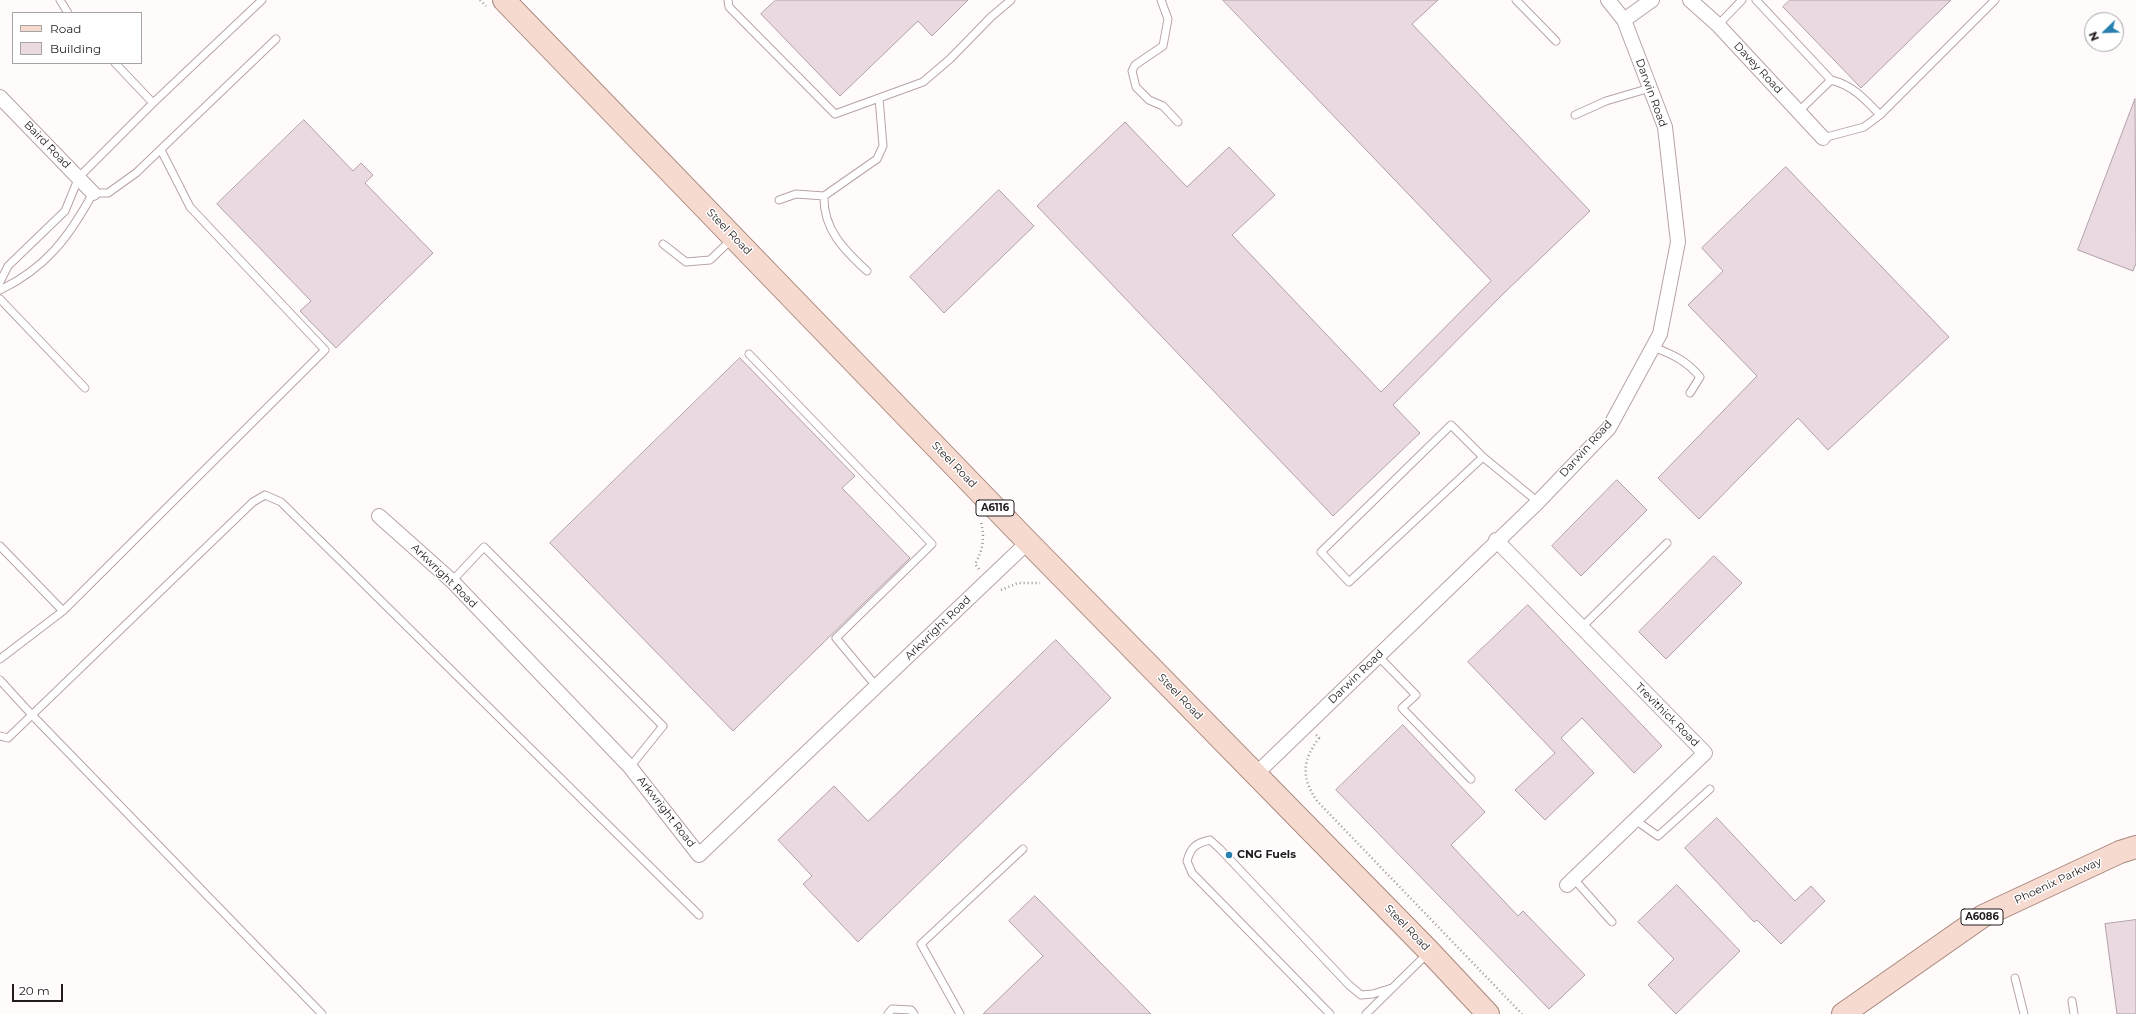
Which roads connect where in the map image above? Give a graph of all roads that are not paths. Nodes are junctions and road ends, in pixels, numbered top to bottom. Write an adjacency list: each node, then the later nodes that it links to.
1 (60, 0): 14 (lane)
2 (262, 0): 24 (lane)
3 (504, 0): 35 (main road, Steel Road / A6116)
4 (728, 0): 23 (lane)
5 (1011, 0): 23 (lane)
6 (1161, 0): 28 (lane)
7 (1516, 0): 18 (lane)
8 (1608, 0): 15 (street, Darwin Road)
9 (1652, 0): 15 (street)
10 (1690, 0): 16 (street, Davey Road)
11 (1742, 0): 16 (lane)
12 (1756, 0): 20 (lane)
13 (1995, 0): 26 (lane)
14 (67, 12)
15 (1624, 20): 21 (street, Darwin Road)
16 (1718, 25): 25 (street, Davey Road)
17 (276, 39): 30 (lane)
18 (1556, 41)
19 (116, 64): 24 (lane)
20 (1831, 80): 25 (lane); 26 (lane)
21 (1650, 88): 27 (lane); 41 (street, Darwin Road)
22 (0, 97): 31 (street, Baird Road)
23 (879, 98): 33 (lane)
24 (153, 103): 31 (lane)
25 (1798, 112): 29 (street, Davey Road)
26 (1880, 114): 29 (lane)
27 (1575, 115)
28 (1178, 122)
29 (1823, 138)
30 (161, 150): 32 (lane); 53 (lane)
31 (78, 177): 32 (street, Baird Road); 38 (lane)
32 (93, 193): 39 (lane)
33 (824, 196): 34 (lane); 37 (lane)
34 (779, 200)
35 (734, 237): 36 (lane); 49 (main road, Steel Road / A6116)
36 (663, 244)
37 (866, 271)
38 (0, 282)
39 (0, 290)
40 (0, 299): 43 (lane)
41 (1653, 347): 44 (lane); 46 (street, Darwin Road)
42 (749, 354): 58 (lane)
43 (85, 388)
44 (1690, 393)
45 (1483, 456): 45 (lane); 46 (lane)
46 (1538, 502): 48 (street, Darwin Road)
47 (379, 516): 52 (street, Arkwright Road)
48 (1496, 540): 54 (street, Trevithick Road); 55 (street, Darwin Road)
49 (1028, 542): 58 (street, Arkwright Road); 62 (main road, Steel Road / A6116)
50 (1667, 543): 54 (lane)
51 (0, 546): 53 (lane)
52 (452, 581): 61 (street, Arkwright Road); 61 (lane)
53 (63, 610): 56 (lane)
54 (1581, 628): 65 (street, Trevithick Road)
55 (1378, 656): 62 (street, Darwin Road); 63 (lane)
56 (0, 659)
57 (0, 680): 59 (lane)
58 (876, 686): 61 (street, Arkwright Road)
59 (32, 715): 60 (lane); 69 (lane); 75 (lane)
60 (0, 736)
61 (630, 767)
62 (1256, 774): 71 (main road, Steel Road / A6116)
63 (1471, 779)
64 (1710, 789): 65 (lane)
65 (1635, 820): 68 (street, Trevithick Road)
66 (2136, 847): 82 (main road, Phoenix Parkway / A6086)
67 (1024, 850): 78 (lane)
68 (1571, 882): 70 (lane)
69 (699, 915)
70 (1612, 922)
71 (1430, 952): 73 (lane); 81 (main road, Steel Road / A6116)
72 (2015, 978): 83 (lane)
73 (1392, 988): 79 (lane); 80 (lane)
74 (2072, 1001): 84 (lane)
75 (322, 1014)
76 (888, 1014): 77 (lane)
77 (914, 1014)
78 (960, 1014)
79 (1330, 1014)
80 (1366, 1014)
81 (1488, 1014)
82 (1843, 1014)
83 (2024, 1014)
84 (2074, 1014)

